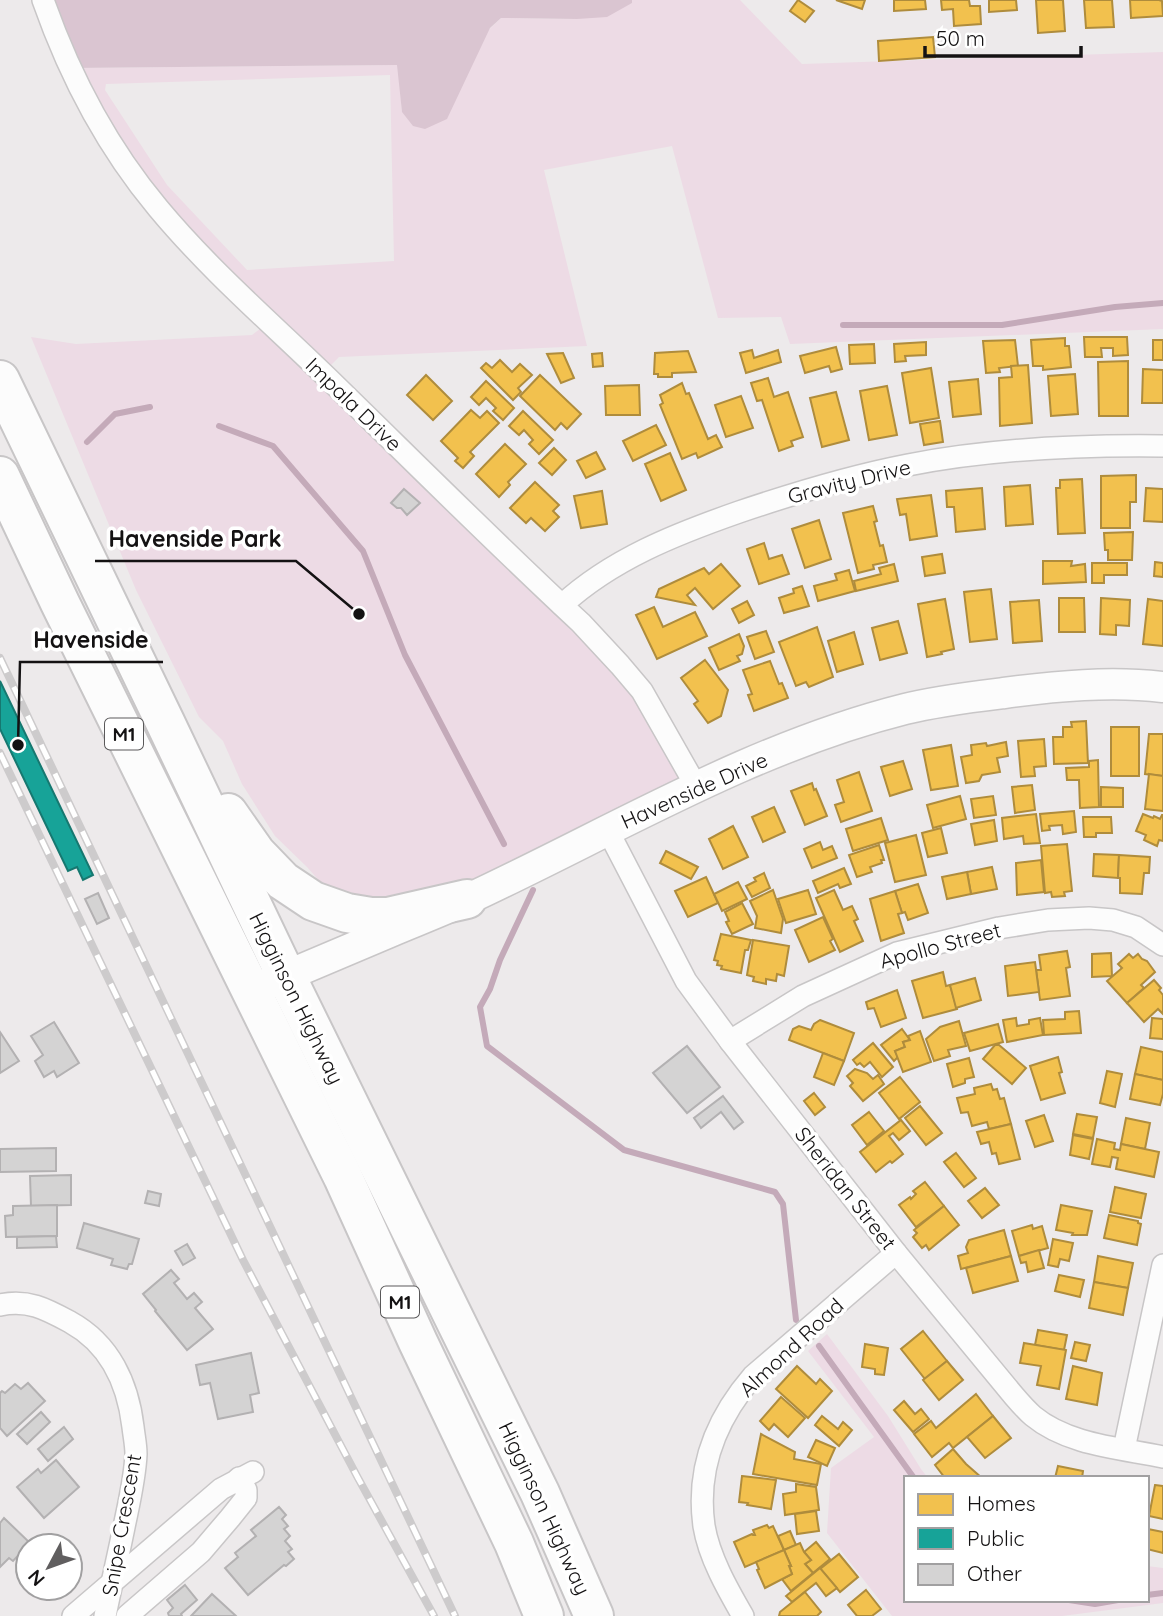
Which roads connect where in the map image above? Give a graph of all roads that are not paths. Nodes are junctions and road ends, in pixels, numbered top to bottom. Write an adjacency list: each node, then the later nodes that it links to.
1 (43, 0): 5 (street, Impala Drive)
2 (0, 380): 7 (highway, Higginson Highway / M1)
3 (1163, 446): 5 (street, Gravity Drive)
4 (0, 476): 13 (highway, Higginson Highway / M1)
5 (562, 605): 8 (street, Impala Drive)
6 (1163, 687): 8 (street, Havenside Drive)
7 (165, 722): 10 (highway); 12 (highway, Higginson Highway / M1)
8 (696, 786): 9 (street, Havenside Drive)
9 (607, 829): 10 (street, Havenside Drive); 14 (street, Sheridan Street)
10 (467, 899): 12 (street, Havenside Drive)
11 (1163, 945): 14 (street, Apollo Street)
12 (286, 976): 13 (street, Havenside Drive); 25 (highway, Higginson Highway / M1)
13 (251, 991): 24 (highway, Higginson Highway / M1)
14 (730, 1041): 15 (street, Sheridan Street)
15 (896, 1253): 18 (street, Sheridan Street); 26 (street, Almond Road)
16 (1163, 1265): 18 (street)
17 (0, 1306): 20 (street, Snipe Crescent)
18 (1124, 1449): 19 (street, Sheridan Street)
19 (1163, 1457)
20 (112, 1582): 21 (street); 22 (street, Snipe Crescent); 23 (street)
21 (73, 1616)
22 (105, 1616)
23 (127, 1616)
24 (544, 1616)
25 (594, 1616)
26 (743, 1616)

